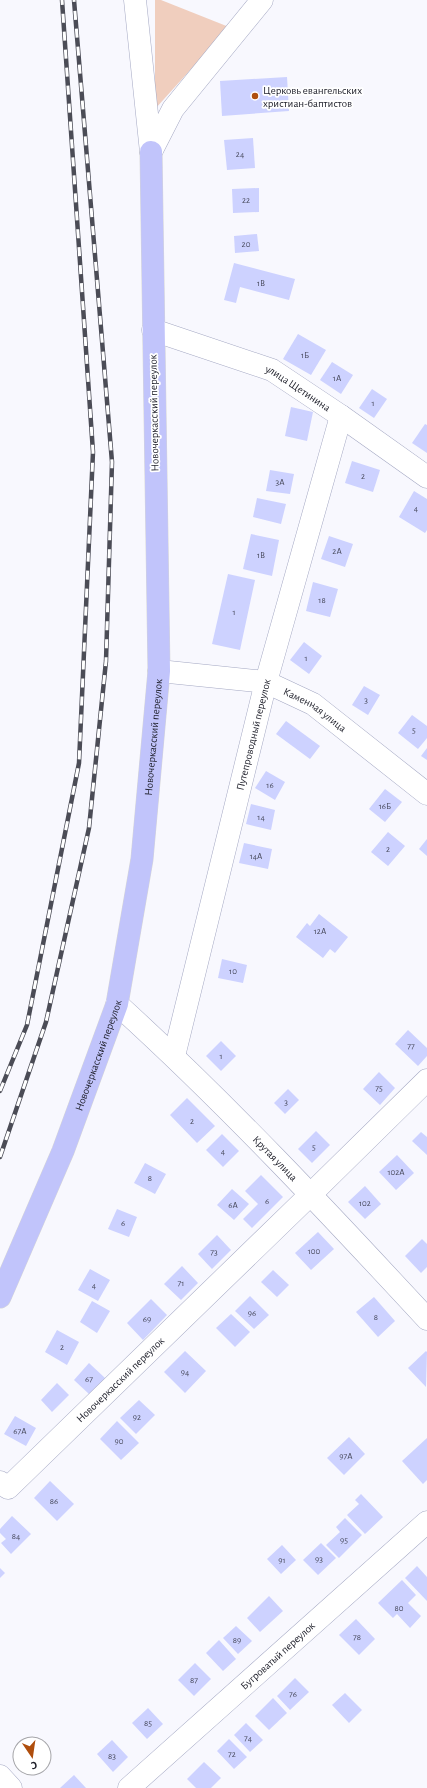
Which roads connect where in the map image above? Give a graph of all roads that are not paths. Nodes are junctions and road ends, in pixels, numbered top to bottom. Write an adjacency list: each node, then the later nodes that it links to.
1 (135, 0): 3 (street)
2 (262, 0): 3 (street)
3 (151, 152): 4 (main road, Новочеркасский переулок)
4 (153, 330): 5 (street, улица Щетинина); 7 (main road, Новочеркасский переулок)
5 (341, 416): 6 (street, улица Щетинина); 8 (street, Путепроводный переулок)
6 (427, 477)
7 (158, 671): 8 (street, Каменная улица); 10 (main road, Новочеркасский переулок)
8 (266, 682): 9 (street, Каменная улица); 11 (street, Путепроводный переулок)
9 (427, 794)
10 (117, 1004): 11 (street, Крутая улица); 14 (main road, Новочеркасский переулок)
11 (174, 1056): 13 (street, Крутая улица)
12 (427, 1080): 13 (street, Новочеркасский переулок)
13 (311, 1194): 15 (street, Крутая улица); 16 (street, Новочеркасский переулок)
14 (0, 1297)
15 (427, 1319)
16 (0, 1482)
17 (427, 1522): 20 (street, Бугроватый переулок)
18 (0, 1776): 19 (street)
19 (11, 1788)
20 (129, 1788)

